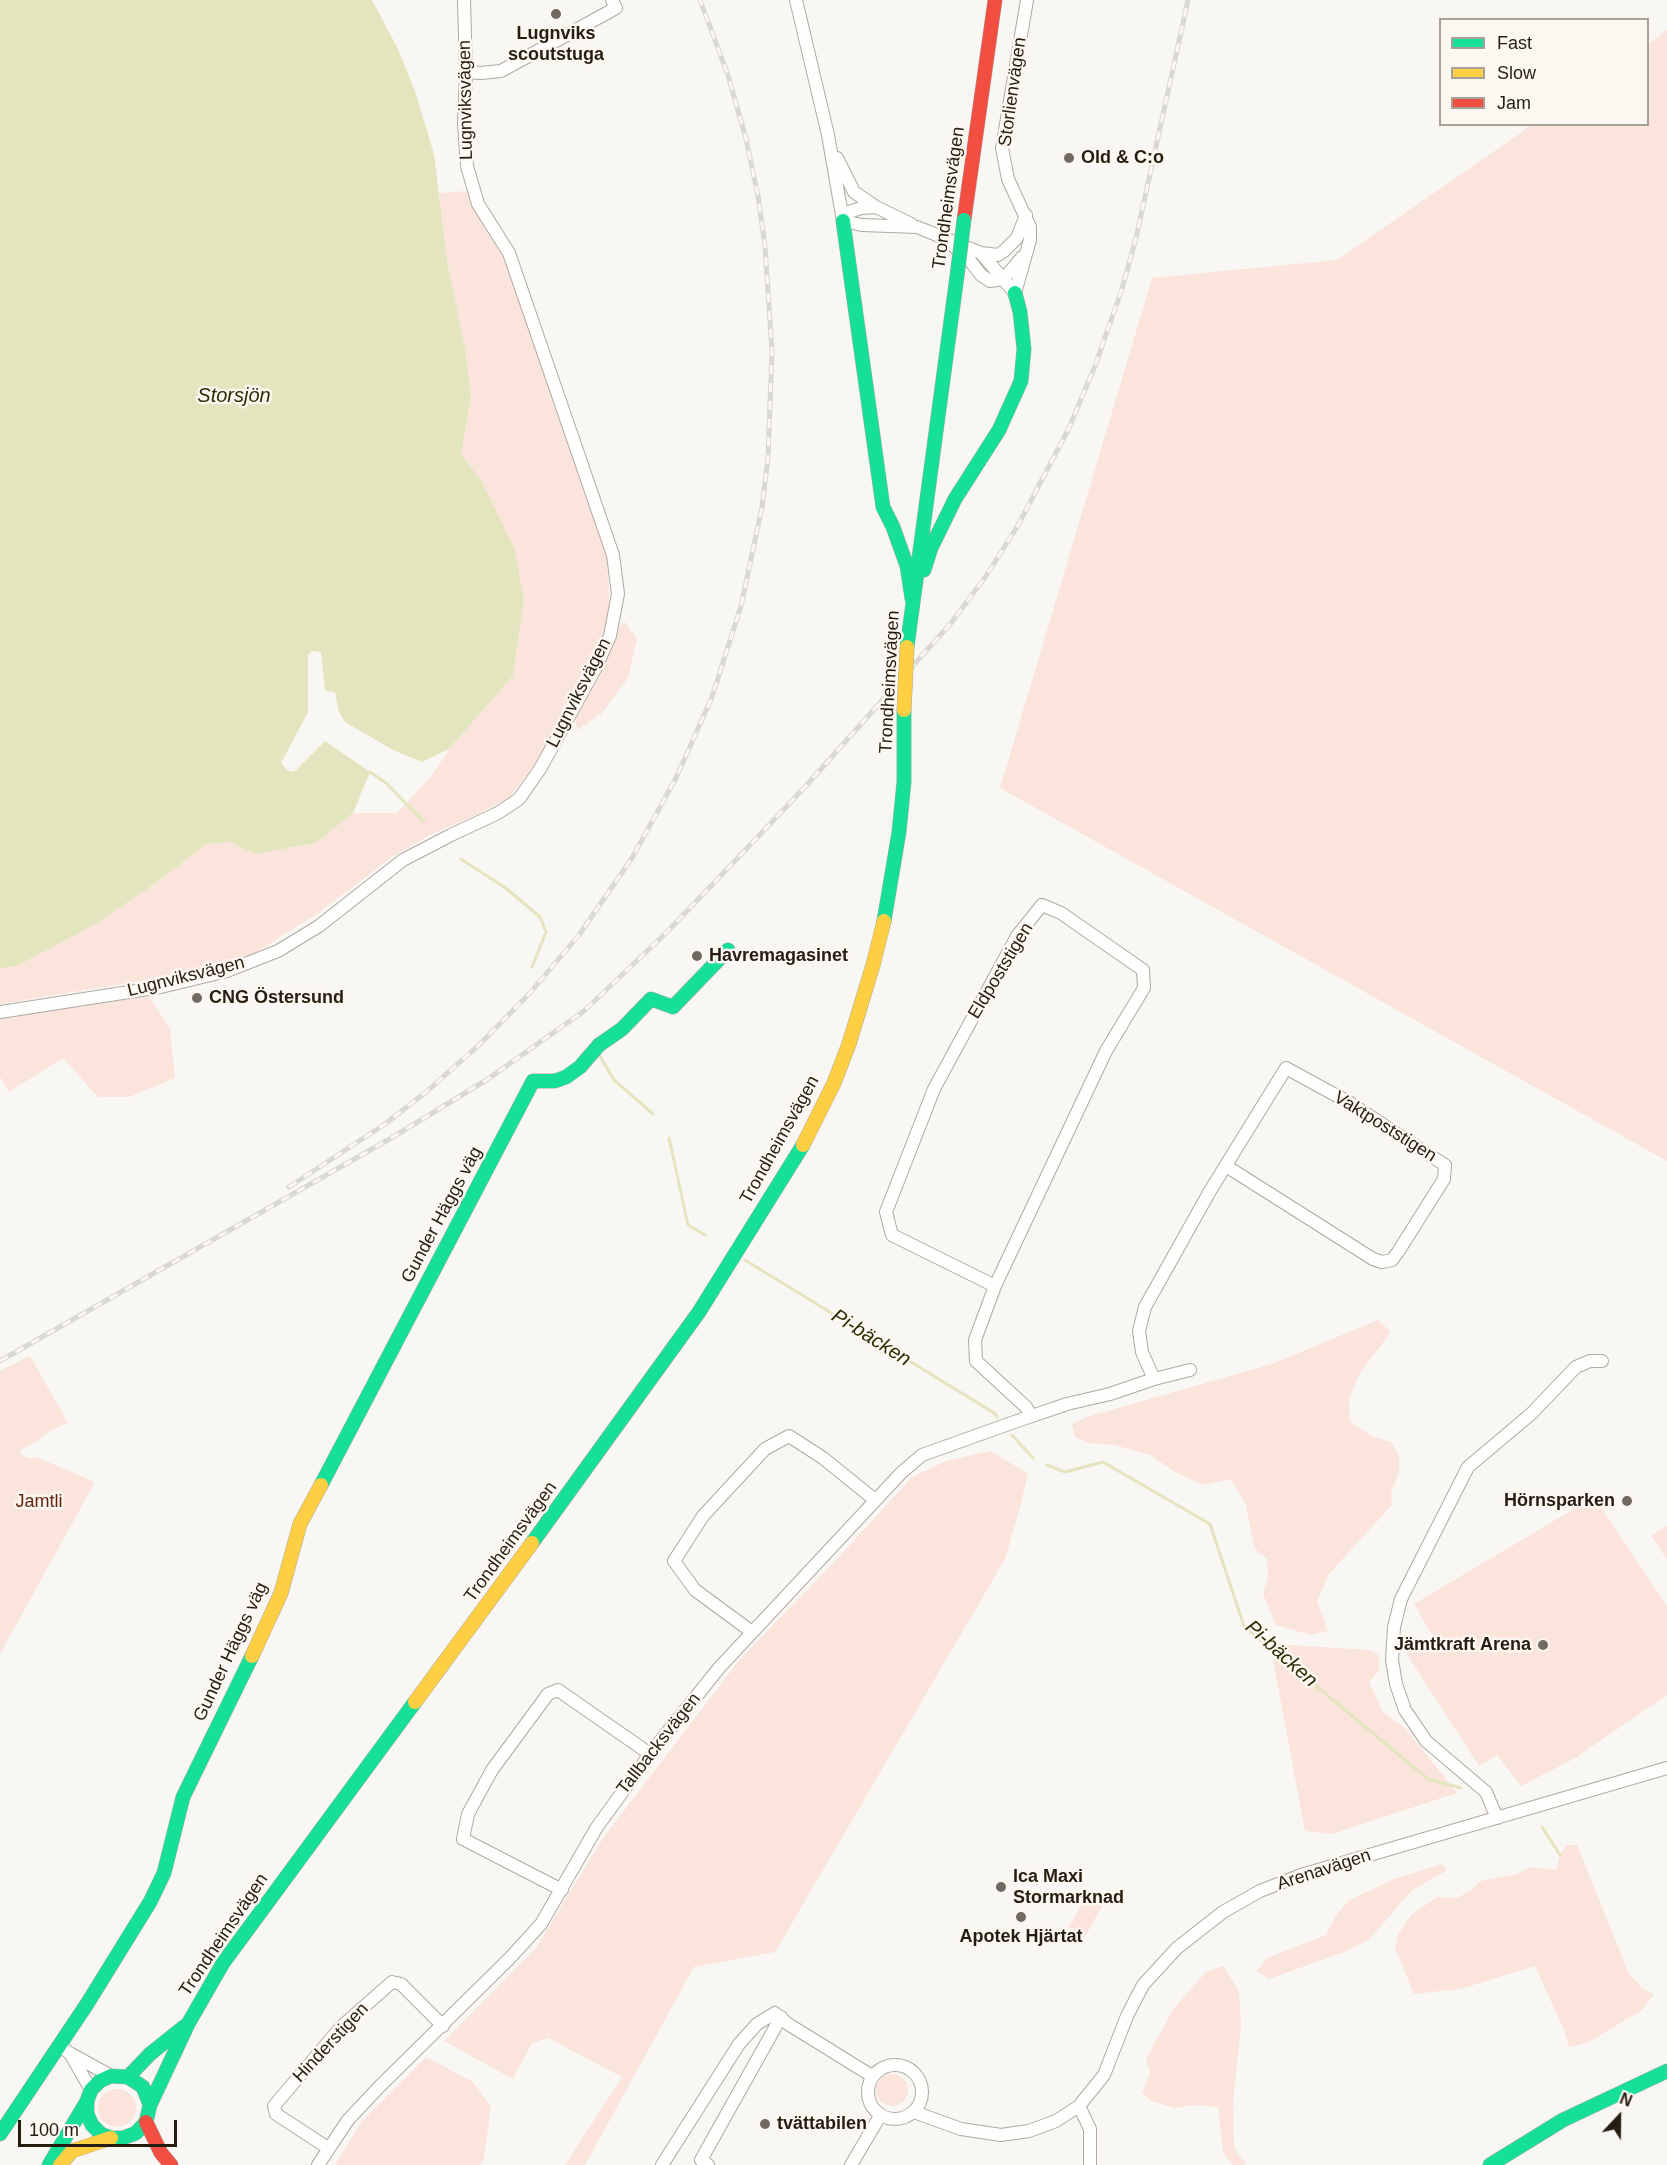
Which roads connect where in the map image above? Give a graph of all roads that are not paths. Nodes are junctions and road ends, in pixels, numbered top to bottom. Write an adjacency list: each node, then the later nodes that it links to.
1 (464, 0): 6 (street, Lugnviksvägen)
2 (796, 0): 7 (street)
3 (994, 0): 17 (main road, Trondheimsvägen, bridge)
4 (1027, 0): 9 (street, Storlienvägen)
5 (614, 4): 6 (street)
6 (466, 72): 19 (street, Lugnviksvägen)
7 (828, 135): 8 (street); 10 (street)
8 (876, 207): 10 (street); 11 (street)
9 (1026, 215): 13 (street, Storlienvägen); 14 (street)
10 (843, 221): 11 (street); 17 (main road)
11 (917, 227): 12 (street)
12 (939, 237): 14 (street); 15 (street)
13 (1025, 253): 15 (street); 16 (street, Storlienvägen)
14 (981, 254): 15 (street)
15 (1004, 279): 16 (street)
16 (1015, 293): 17 (main road)
17 (911, 605): 33 (main road, Trondheimsvägen, bridge)
18 (728, 950): 35 (main road, Gunder Häggs väg)
19 (0, 1012)
20 (1227, 1166): 20 (street, Vaktpoststigen); 24 (street, Vaktpoststigen)
21 (995, 1286): 21 (street, Eldpoststigen); 25 (street, Eldpoststigen)
22 (1602, 1361): 30 (street)
23 (1190, 1370): 24 (street, Tallbacksvägen)
24 (1154, 1378): 25 (street, Tallbacksvägen)
25 (1029, 1411): 26 (street, Tallbacksvägen)
26 (875, 1500): 27 (street, Tallbacksvägen); 27 (street)
27 (752, 1632): 28 (street, Tallbacksvägen)
28 (650, 1754): 31 (street, Tallbacksvägen); 31 (street)
29 (1667, 1768): 30 (street, Arenavägen)
30 (1497, 1818): 42 (street, Arenavägen)
31 (562, 1890): 34 (street, Tallbacksvägen)
32 (784, 2020): 38 (street); 54 (street); 55 (street)
33 (188, 2024): 39 (main road, Trondheimsvägen); 41 (main road, Trondheimsvägen)
34 (443, 2026): 48 (street, Tallbacksvägen); 48 (street, Hinderstigen)
35 (65, 2050): 37 (street); 40 (street); 46 (main road, Gunder Häggs väg)
36 (1667, 2071): 58 (main road)
37 (111, 2076): 39 (main road); 40 (main road)
38 (872, 2076): 43 (street); 44 (street)
39 (128, 2077): 41 (main road)
40 (89, 2096): 47 (main road); 50 (main road)
41 (150, 2105): 45 (main road)
42 (1079, 2106): 43 (street, Arenavägen); 57 (street)
43 (914, 2112): 44 (street)
44 (880, 2116): 56 (street)
45 (146, 2122): 47 (main road); 49 (main road)
46 (0, 2134)
47 (117, 2138): 49 (main road); 51 (main road)
48 (328, 2148): 53 (street, Tallbacksvägen)
49 (161, 2153): 52 (main road)
50 (49, 2165)
51 (60, 2165)
52 (171, 2165)
53 (318, 2165)
54 (662, 2165)
55 (708, 2165)
56 (850, 2165)
57 (1090, 2165)
58 (1490, 2165)

